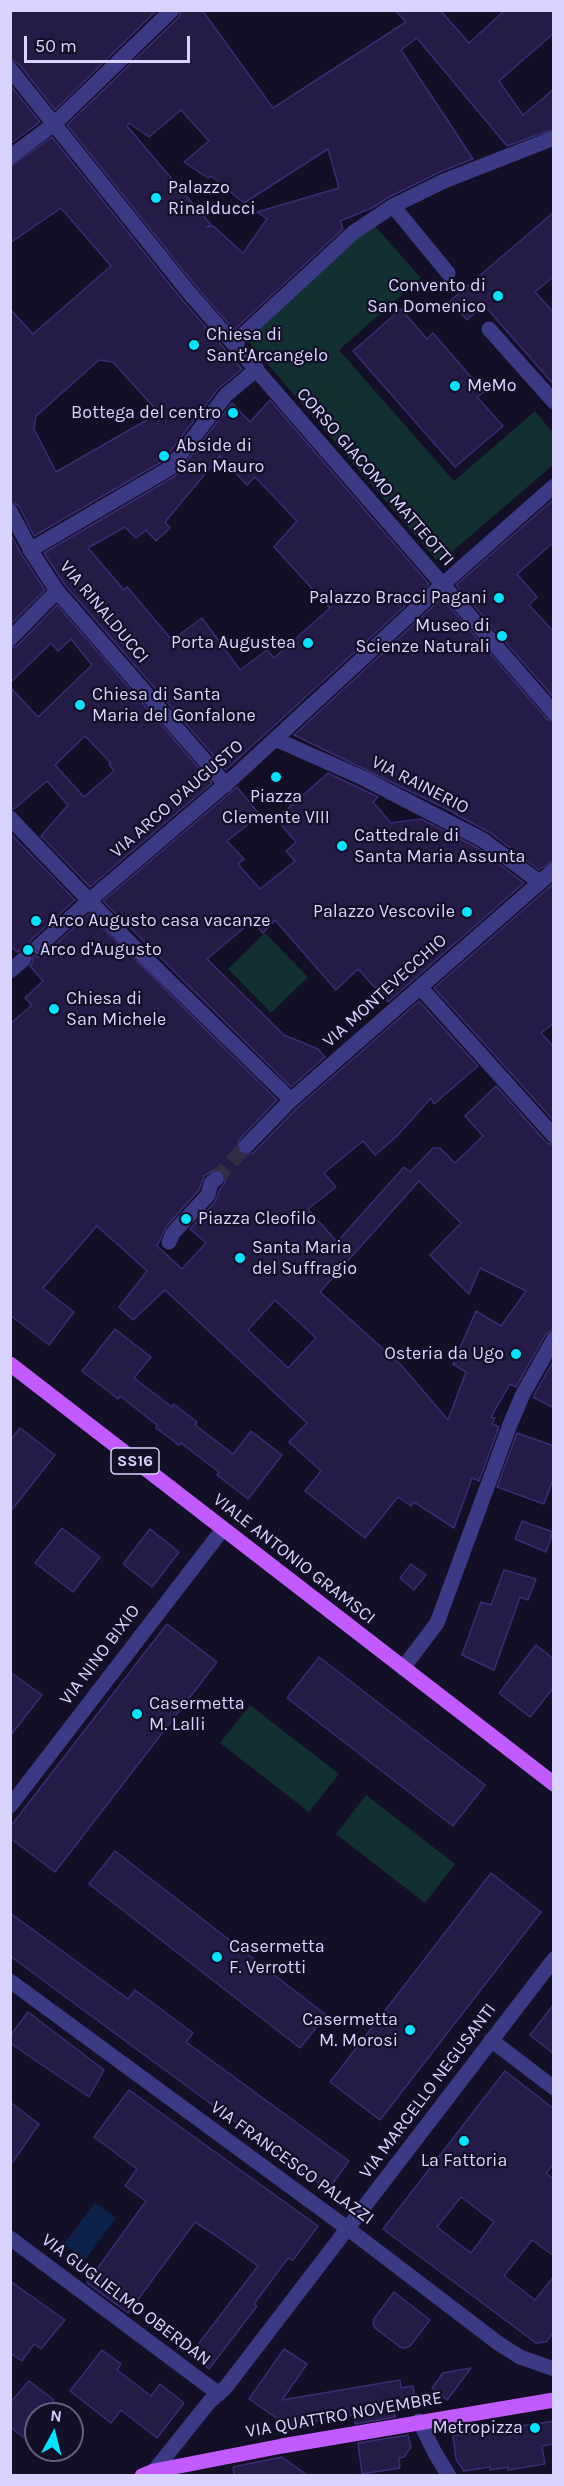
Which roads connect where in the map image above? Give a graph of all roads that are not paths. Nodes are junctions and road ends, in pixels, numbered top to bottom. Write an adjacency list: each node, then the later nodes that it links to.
1 (171, 10): 3 (street)
2 (10, 69): 3 (street, CORSO GIACOMO MATTEOTTI)
3 (54, 124): 5 (street); 9 (street, CORSO GIACOMO MATTEOTTI)
4 (554, 138): 6 (street)
5 (10, 157)
6 (393, 206): 7 (street); 9 (street)
7 (448, 273)
8 (489, 328): 11 (street)
9 (234, 343): 10 (street, CORSO GIACOMO MATTEOTTI)
10 (257, 369): 14 (street); 15 (street, CORSO GIACOMO MATTEOTTI)
11 (554, 402)
12 (551, 495): 15 (street, VIA ARCO D'AUGUSTO)
13 (10, 511): 14 (street, VIA RINALDUCCI)
14 (30, 550): 16 (street, VIA RINALDUCCI)
15 (442, 585): 18 (street, CORSO GIACOMO MATTEOTTI); 19 (street, VIA ARCO D'AUGUSTO)
16 (57, 591): 17 (street); 20 (street, VIA RINALDUCCI)
17 (10, 639)
18 (554, 712)
19 (275, 740): 20 (street, VIA ARCO D'AUGUSTO); 23 (street, VIA RAINERIO)
20 (226, 785): 24 (street, VIA ARCO D'AUGUSTO)
21 (10, 818): 24 (street)
22 (554, 870): 23 (street, VIA MONTEVECCHIO)
23 (538, 881): 28 (street, VIA MONTEVECCHIO)
24 (90, 900): 25 (street, VIA ARCO D'AUGUSTO); 29 (street)
25 (38, 947)
26 (24, 959): 27 (street)
27 (10, 971)
28 (420, 987): 29 (street, VIA MONTEVECCHIO); 30 (street)
29 (291, 1100): 31 (street, VIA MONTEVECCHIO)
30 (554, 1137)
31 (246, 1146)
32 (213, 1181): 33 (street)
33 (170, 1242)
34 (554, 1339): 37 (street)
35 (10, 1364): 36 (main road, VIALE ANTONIO GRAMSCI / SS16)
36 (223, 1529): 37 (main road, VIALE ANTONIO GRAMSCI / SS16); 39 (street, VIA NINO BIXIO)
37 (403, 1668): 38 (main road, VIALE ANTONIO GRAMSCI / SS16)
38 (554, 1784)
39 (10, 1806)
40 (554, 1959): 42 (street, VIA MARCELLO NEGUSANTI)
41 (10, 1981): 44 (street, VIA FRANCESCO PALAZZI)
42 (491, 2040): 43 (street); 44 (street, VIA MARCELLO NEGUSANTI)
43 (554, 2088)
44 (347, 2228): 46 (street, VIA FRANCESCO PALAZZI); 47 (street, VIA MARCELLO NEGUSANTI)
45 (10, 2238): 47 (street, VIA GUGLIELMO OBERDAN)
46 (554, 2370)
47 (219, 2394): 50 (street, VIA MARCELLO NEGUSANTI)
48 (554, 2400): 49 (main road, VIA QUATTRO NOVEMBRE)
49 (419, 2421): 50 (main road, VIA QUATTRO NOVEMBRE); 51 (street)
50 (148, 2473)
51 (449, 2475)

